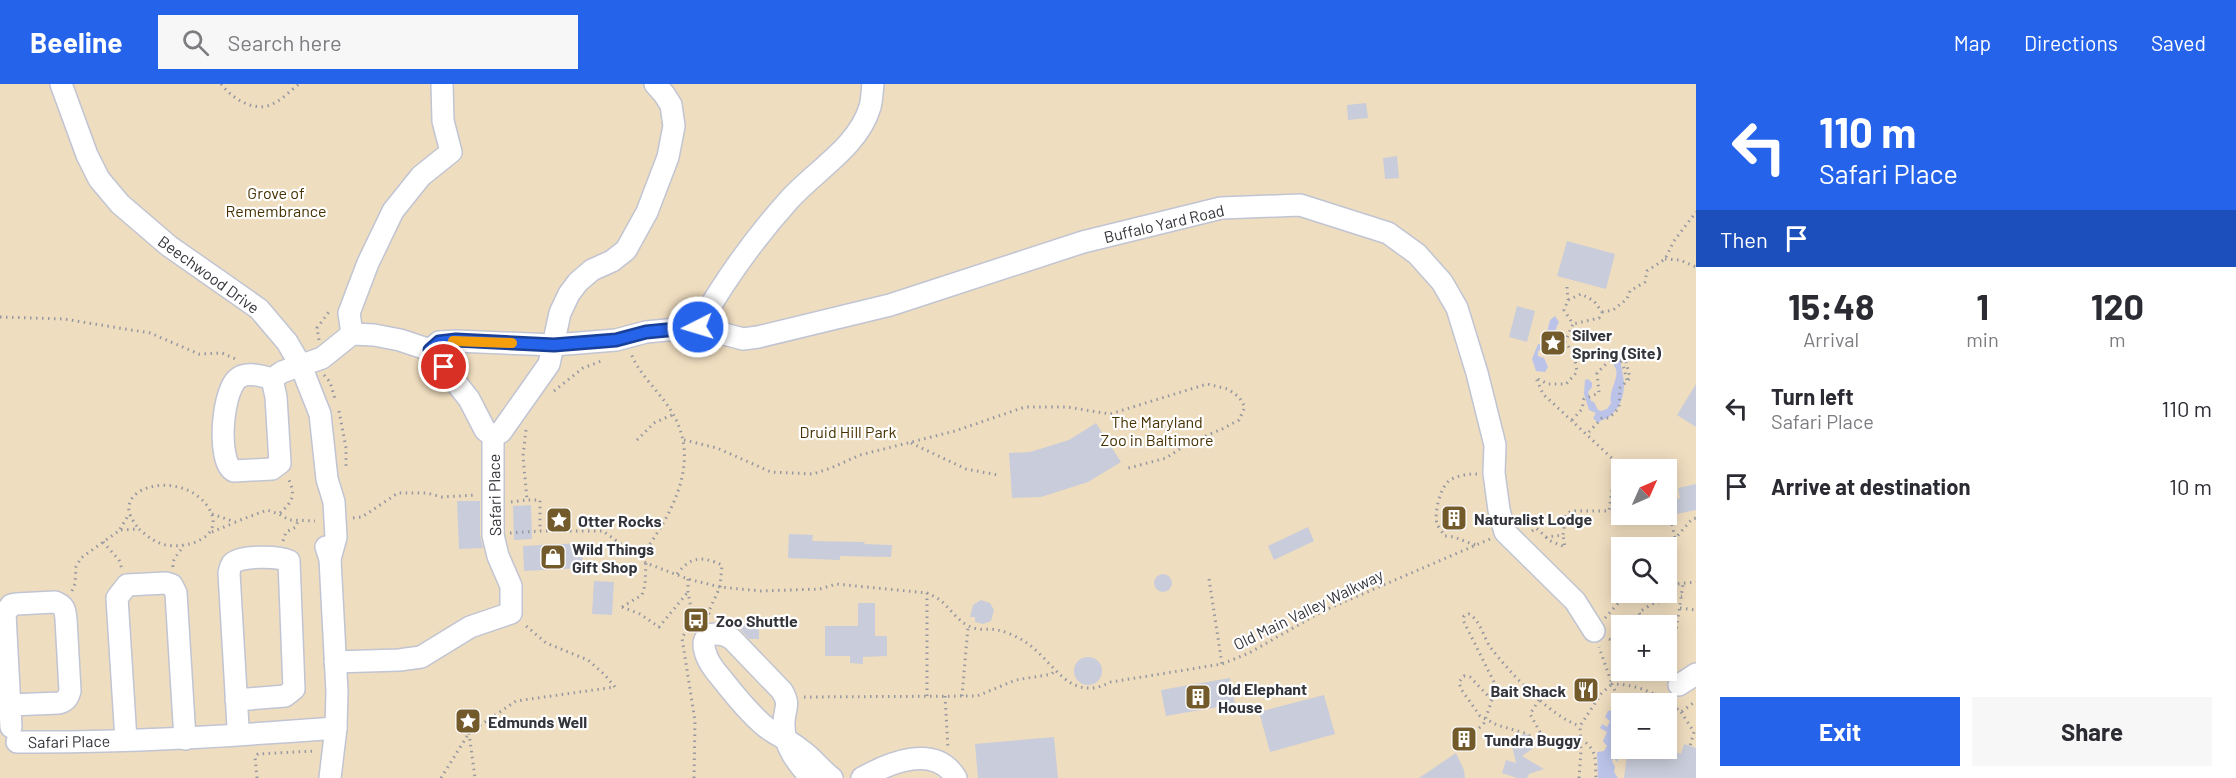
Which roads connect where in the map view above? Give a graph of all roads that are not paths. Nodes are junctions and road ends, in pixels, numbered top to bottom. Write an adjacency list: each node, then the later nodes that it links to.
1 (61, 84): 6 (street, Beechwood Drive)
2 (78, 84): 6 (street)
3 (442, 84): 8 (street)
4 (655, 84): 9 (street)
5 (873, 84): 7 (street)
6 (69, 106): 11 (street, Beechwood Drive)
7 (698, 327): 9 (street); 14 (street, Buffalo Yard Road)
8 (352, 334): 10 (street); 11 (street)
9 (554, 345): 10 (street); 13 (street)
10 (430, 350): 13 (street, Safari Place)
11 (301, 366): 12 (street); 15 (street, Beechwood Drive)
12 (272, 379): 12 (street)
13 (493, 436): 15 (street, Safari Place)
14 (1594, 631)
15 (335, 662): 19 (street, Beechwood Drive)
16 (236, 700): 16 (street); 18 (street)
17 (10, 705): 17 (street); 21 (street, Safari Place)
18 (238, 727)
19 (336, 728): 20 (street, Safari Place); 23 (street, Beechwood Drive)
20 (185, 739): 21 (street, Safari Place); 21 (street)
21 (126, 740)
22 (786, 740): 22 (street); 24 (street); 25 (street)
23 (330, 778)
24 (811, 778)
25 (832, 778)
26 (862, 778): 27 (street)
27 (956, 778)

